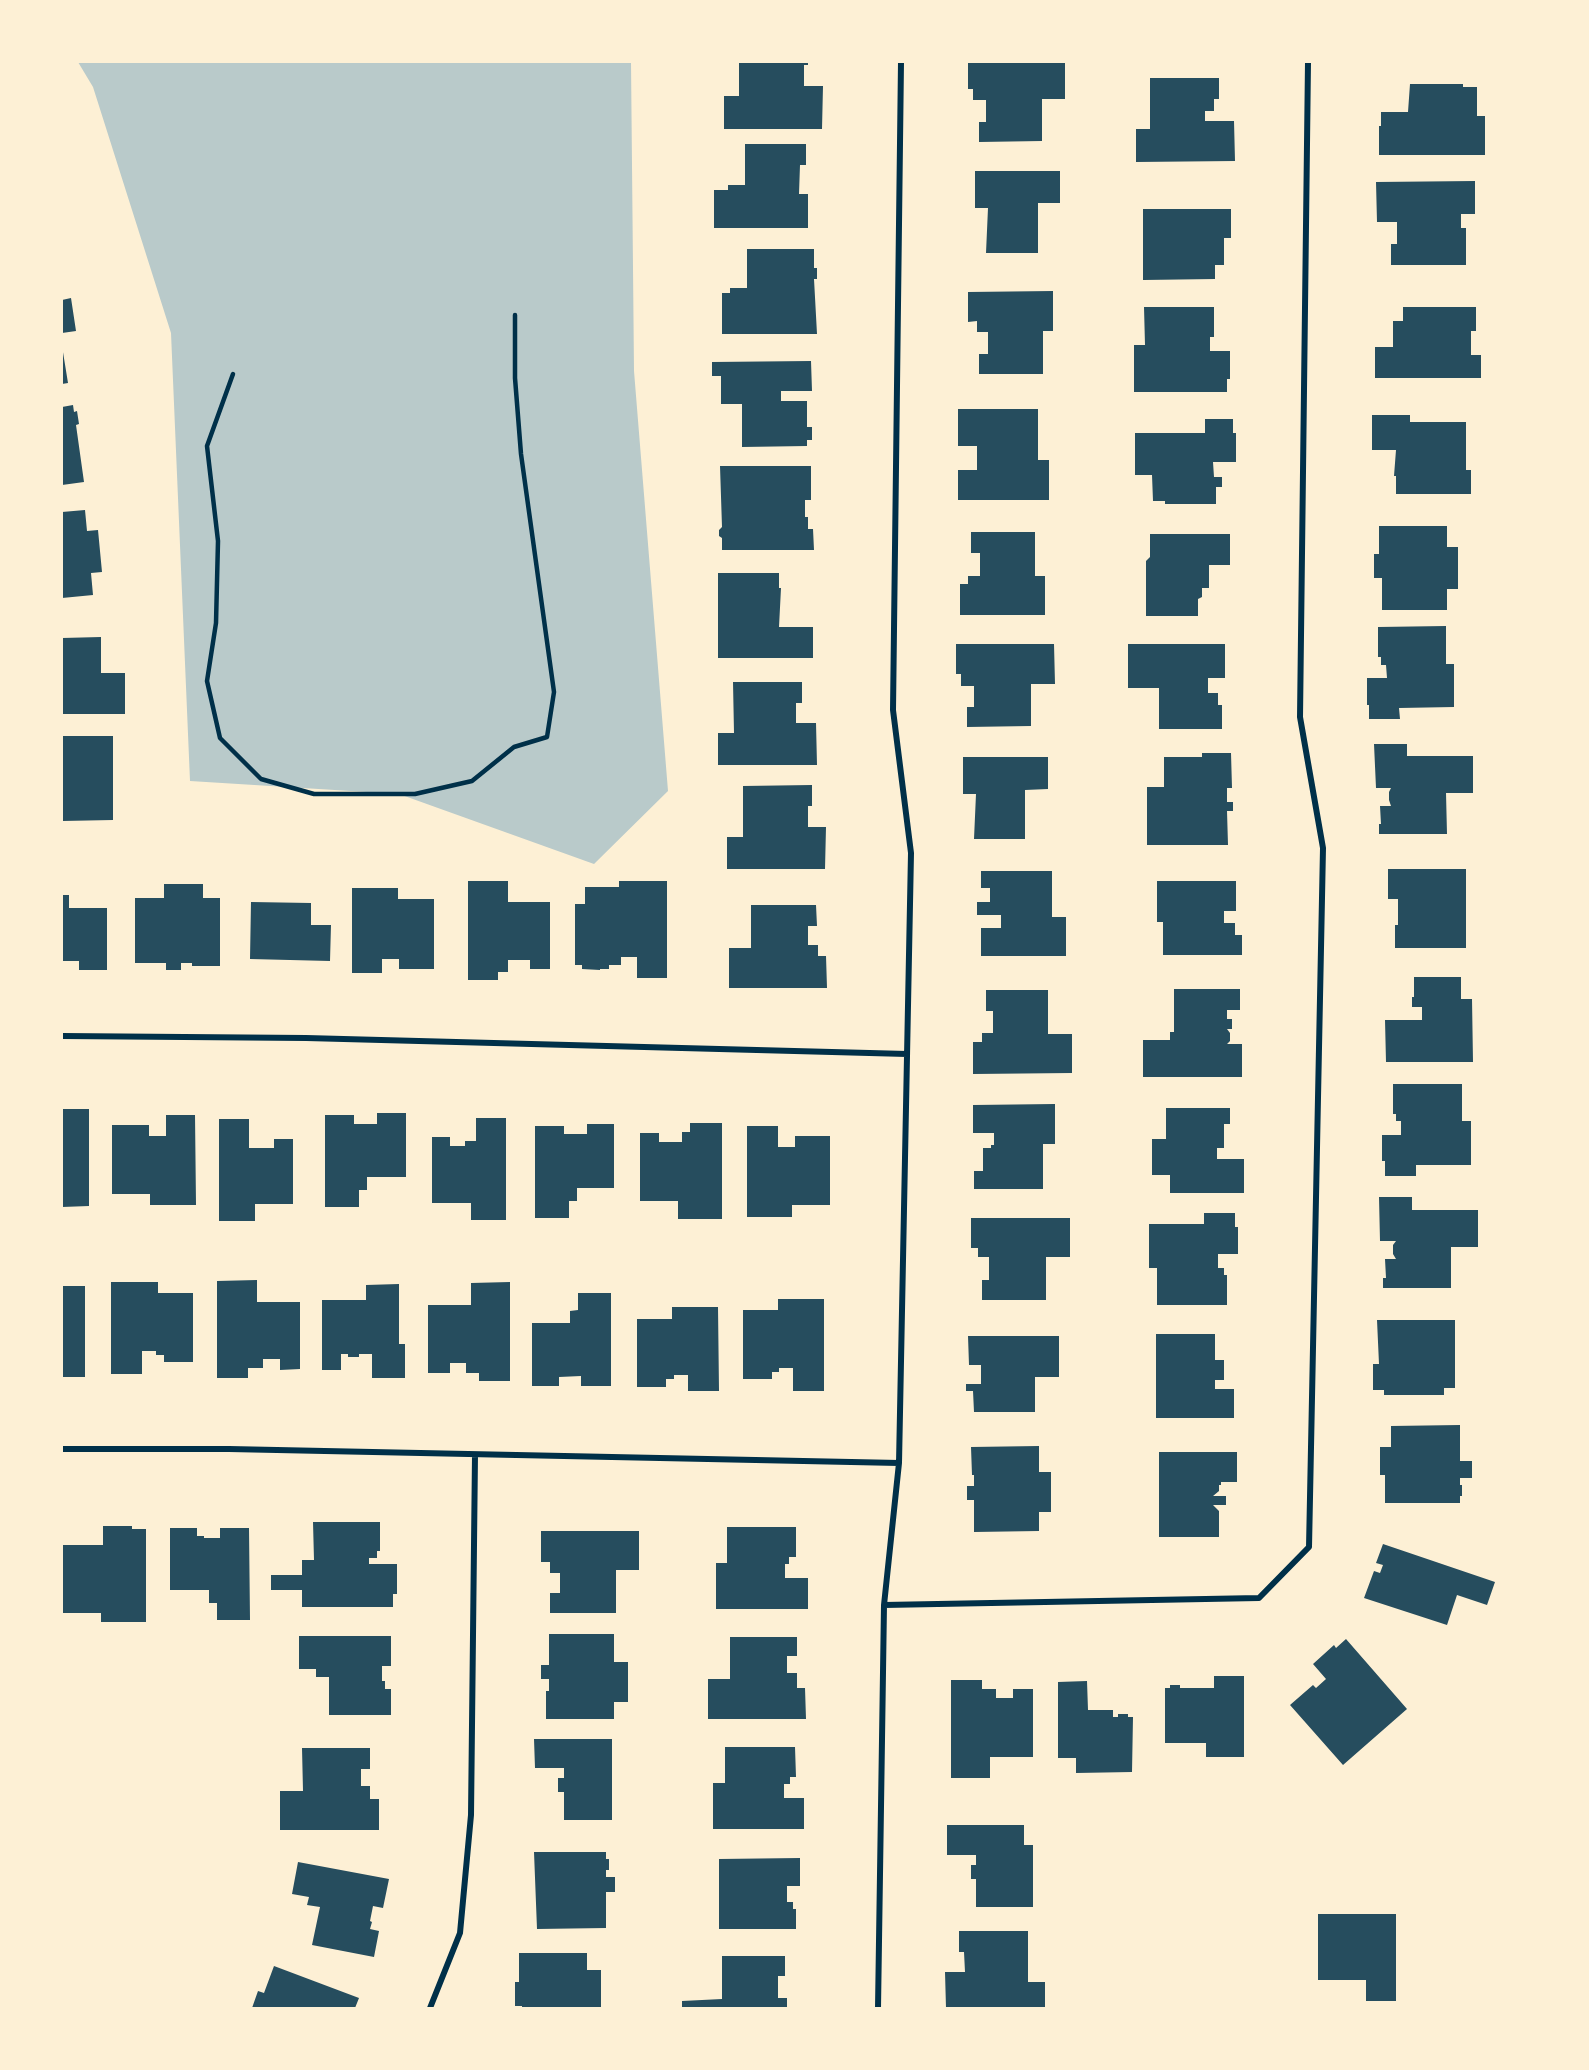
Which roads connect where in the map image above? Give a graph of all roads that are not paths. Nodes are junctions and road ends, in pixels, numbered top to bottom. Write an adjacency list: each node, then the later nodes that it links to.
1 (902, 62): 6 (street)
2 (1308, 62): 10 (street)
3 (515, 315): 4 (lane)
4 (233, 374)
5 (62, 1036): 6 (street)
6 (907, 1054): 9 (street)
7 (62, 1449): 8 (street)
8 (475, 1455): 9 (street); 11 (street)
9 (899, 1463): 10 (street)
10 (884, 1605): 12 (street)
11 (430, 2008)
12 (878, 2008)

